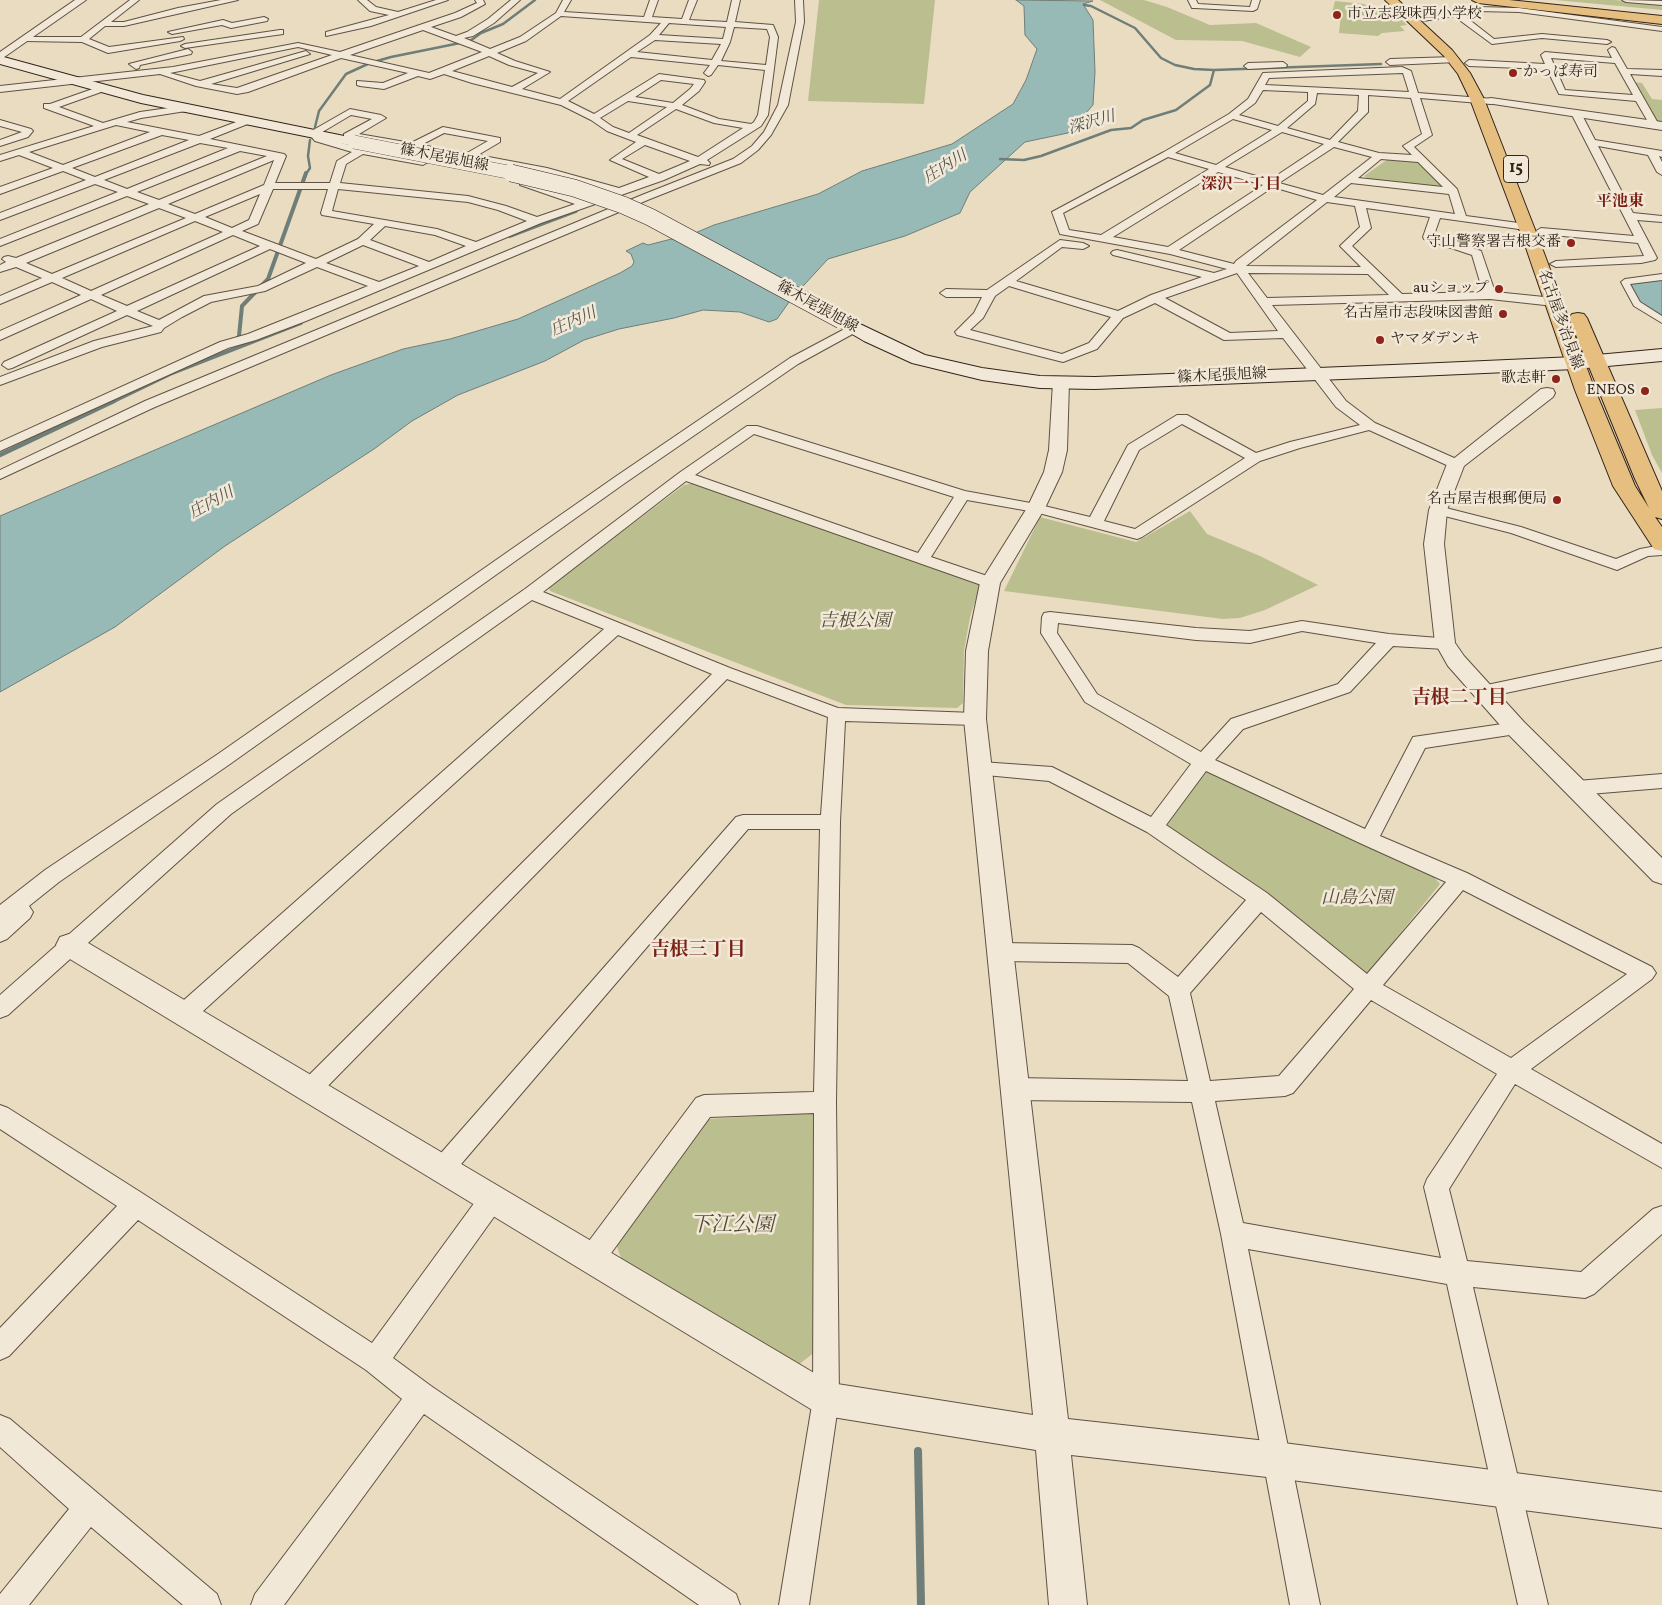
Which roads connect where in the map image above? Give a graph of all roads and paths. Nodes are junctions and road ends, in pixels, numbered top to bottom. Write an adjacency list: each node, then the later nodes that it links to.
1 (81, 0): 50 (street)
2 (135, 0): 40 (street)
3 (184, 0): 24 (street)
4 (362, 0): 27 (street)
5 (444, 0): 23 (street)
6 (479, 0): 26 (street)
7 (516, 0): 52 (street)
8 (567, 0): 28 (street)
9 (654, 0): 32 (street)
10 (693, 0): 39 (street)
11 (736, 0): 41 (street)
12 (799, 0): 106 (street)
13 (1192, 0): 25 (street)
14 (1256, 0): 25 (street)
15 (1391, 0): 62 (main road, 名古屋多治見線 / 15)
16 (1403, 0): 34 (main road, 名古屋多治見線 / 15)
17 (1478, 0): 38 (main road)
18 (1522, 0): 30 (main road)
19 (1626, 0): 21 (street)
20 (231, 1): 24 (street); 31 (street)
21 (1643, 1): 22 (street)
22 (1662, 4)
23 (423, 6): 26 (street); 27 (street)
24 (191, 8): 36 (street)
25 (1228, 8): 33 (street)
26 (464, 13): 42 (street)
27 (398, 14): 48 (street)
28 (559, 14): 32 (street); 57 (street)
29 (1457, 14): 34 (street); 35 (street); 54 (street)
30 (1662, 14)
31 (264, 19): 46 (street); 47 (street)
32 (647, 19): 37 (street)
33 (1230, 19)
34 (1423, 19): 65 (main road, 名古屋多治見線 / 15)
35 (1600, 19): 44 (street); 54 (street)
36 (139, 20): 40 (street); 43 (street)
37 (667, 20): 39 (street); 49 (street)
38 (1662, 20)
39 (685, 21): 41 (street)
40 (103, 24): 51 (street)
41 (730, 24): 53 (street); 70 (street)
42 (423, 27): 52 (street); 59 (street)
43 (148, 28)
44 (1662, 29)
45 (162, 31): 46 (street)
46 (172, 32): 56 (street)
47 (280, 32): 55 (street); 56 (street)
48 (329, 34)
49 (653, 37): 53 (street); 60 (street)
50 (25, 39): 51 (street); 61 (street)
51 (83, 40): 56 (street)
52 (464, 41): 57 (street)
53 (726, 42): 64 (street)
54 (1608, 42): 63 (street)
55 (298, 45): 59 (street); 66 (street)
56 (184, 46): 66 (street); 76 (street)
57 (490, 53): 71 (street); 84 (street)
58 (306, 54): 80 (street)
59 (341, 54): 74 (street); 80 (street)
60 (630, 54): 69 (street); 91 (street)
61 (0, 58): 77 (main road, 篠木尾張旭線)
62 (1454, 60): 67 (street); 90 (main road, 名古屋多治見線 / 15)
63 (1618, 61): 68 (street); 72 (street)
64 (715, 63): 69 (street); 70 (street); 78 (street)
65 (1469, 63): 68 (street); 90 (main road, 名古屋多治見線 / 15)
66 (196, 66): 73 (street)
67 (1248, 66)
68 (1550, 67): 89 (street)
69 (665, 68): 78 (street); 88 (street)
70 (769, 68): 102 (street)
71 (444, 71): 74 (street); 84 (street)
72 (1624, 71): 75 (street); 89 (street)
73 (158, 72): 76 (street); 80 (street)
74 (417, 73): 79 (street)
75 (1662, 73)
76 (144, 74): 77 (street)
77 (72, 80): 82 (street); 83 (main road, 篠木尾張旭線)
78 (701, 82): 92 (street)
79 (360, 83)
80 (200, 84)
81 (1261, 87): 85 (street); 87 (street); 95 (street)
82 (0, 89)
83 (101, 89): 93 (main road, 篠木尾張旭線); 101 (street)
84 (514, 90): 91 (street)
85 (1313, 91): 86 (street); 103 (street)
86 (1364, 93): 87 (street); 113 (street)
87 (1414, 95): 90 (street); 124 (street)
88 (627, 98): 92 (street); 96 (street)
89 (1638, 98): 100 (street)
90 (1484, 100): 94 (street); 154 (main road, 名古屋多治見線 / 15); 155 (main road, 名古屋多治見線 / 15)
91 (561, 102): 96 (street)
92 (675, 106): 102 (street); 107 (street)
93 (183, 109): 97 (main road, 篠木尾張旭線); 99 (street)
94 (1576, 114): 100 (street); 110 (street)
95 (1232, 116): 103 (street); 118 (street)
96 (594, 118): 107 (street)
97 (247, 121): 105 (main road, 篠木尾張旭線); 108 (street)
98 (0, 123): 111 (street)
99 (118, 123): 101 (street); 104 (street)
100 (1658, 126)
101 (104, 127): 116 (street)
102 (752, 127): 125 (street)
103 (1279, 130): 113 (street); 128 (street)
104 (161, 132): 108 (street); 127 (street)
105 (313, 133): 112 (main road, 篠木尾張旭線); 112 (street); 112 (street)
106 (768, 133): 125 (street); 141 (street)
107 (630, 136): 109 (street)
108 (200, 139): 115 (street); 132 (street)
109 (645, 140): 125 (street); 131 (street)
110 (1592, 142): 117 (street); 147 (street)
111 (0, 143)
112 (355, 143): 114 (street); 136 (street); 144 (street); 192 (main road, 篠木尾張旭線, bridge)
113 (1331, 144): 120 (street); 134 (street)
114 (412, 146): 121 (street); 121 (street)
115 (240, 147): 119 (street); 139 (street)
116 (20, 152): 122 (street); 123 (street)
117 (1657, 153): 130 (street)
118 (1167, 154): 128 (street); 157 (street)
119 (278, 155): 135 (street); 143 (street)
120 (1379, 156): 124 (street); 133 (street)
121 (468, 157): 140 (street)
122 (0, 158)
123 (36, 159): 126 (street); 127 (street)
124 (1420, 159): 138 (street)
125 (699, 161): 129 (street)
126 (18, 165)
127 (63, 168): 132 (street); 137 (street)
128 (1218, 168): 134 (street); 157 (street)
129 (674, 172): 131 (street); 141 (street)
130 (1662, 172)
131 (660, 178): 140 (street)
132 (94, 180): 139 (street); 148 (street)
133 (1349, 180): 138 (street); 142 (street)
134 (1270, 184): 142 (street); 163 (street)
135 (270, 186): 136 (street); 149 (street); 156 (street)
136 (335, 186): 152 (street); 153 (street)
137 (0, 191)
138 (1453, 191): 150 (street)
139 (127, 192): 143 (street); 160 (street)
140 (622, 192): 144 (street)
141 (646, 197): 210 (street)
142 (1325, 199): 145 (street); 170 (street)
143 (157, 204): 149 (street); 165 (street)
144 (586, 204): 152 (street)
145 (1360, 205): 146 (street); 171 (street)
146 (1436, 215): 150 (street); 181 (street)
147 (1630, 216): 151 (street); 158 (street)
148 (0, 217)
149 (193, 217): 156 (street); 174 (street)
150 (1462, 218): 154 (street)
151 (1662, 219)
152 (537, 221): 161 (street)
153 (382, 223): 159 (street); 161 (street)
154 (1526, 227): 187 (main road, 名古屋多治見線 / 15)
155 (1541, 231): 158 (street); 167 (main road, 名古屋多治見線 / 15)
156 (232, 232): 162 (street); 182 (street)
157 (1104, 238): 163 (street)
158 (1641, 240): 167 (street)
159 (362, 241): 166 (street); 168 (street)
160 (0, 243)
161 (475, 246): 168 (street)
162 (274, 248): 166 (street); 189 (street)
163 (1170, 251): 170 (street)
164 (0, 255): 165 (street)
165 (15, 263): 169 (street); 174 (street)
166 (315, 263): 177 (street); 178 (street)
167 (1556, 264): 175 (main road, 名古屋多治見線 / 15)
168 (428, 265): 177 (street)
169 (0, 269)
170 (1240, 270): 171 (street); 172 (street); 186 (street)
171 (1371, 271): 184 (street)
172 (1214, 276): 176 (street); 183 (street)
173 (1662, 277): 191 (street)
174 (50, 279): 182 (street); 185 (street)
175 (1561, 279)
176 (1008, 282): 180 (street); 190 (street)
177 (378, 286): 207 (street)
178 (256, 290): 193 (street)
179 (946, 293): 180 (street)
180 (990, 294): 197 (street)
181 (1490, 295): 184 (street); 187 (street)
182 (90, 296): 189 (street); 195 (street)
183 (1155, 298): 190 (street); 194 (street)
184 (1398, 298): 186 (street)
185 (0, 300)
186 (1263, 302): 194 (street)
187 (1554, 302): 200 (main road, 名古屋多治見線 / 15)
188 (1572, 304): 198 (main road, 名古屋多治見線)
189 (127, 311): 193 (street); 199 (street)
190 (1119, 314): 197 (street)
191 (1662, 320)
192 (847, 324): 204 (main road, 篠木尾張旭線); 237 (street)
193 (160, 325): 201 (street)
194 (1286, 334): 202 (street)
195 (0, 336)
196 (1662, 355): 198 (main road, 篠木尾張旭線)
197 (1062, 358): 204 (street)
198 (1596, 361): 200 (main road, 篠木尾張旭線); 215 (main road, 名古屋多治見線)
199 (4, 363): 201 (street)
200 (1575, 363): 202 (main road, 篠木尾張旭線); 217 (main road, 名古屋多治見線 / 15)
201 (26, 371): 203 (street)
202 (1319, 374): 204 (main road, 篠木尾張旭線); 206 (street)
203 (0, 382)
204 (1061, 382): 213 (street)
205 (1547, 393): 209 (street)
206 (1370, 426): 208 (street); 209 (street)
207 (0, 447)
208 (1255, 458): 216 (street); 216 (street)
209 (1456, 464): 214 (street)
210 (0, 475)
211 (684, 476): 212 (street); 219 (street); 221 (street)
212 (963, 496): 213 (street); 219 (street)
213 (1036, 508): 216 (street); 220 (street)
214 (1438, 510): 218 (street); 224 (street)
215 (1662, 512)
216 (1095, 523)
217 (1662, 544)
218 (1662, 550)
219 (921, 560): 220 (street)
220 (990, 583): 229 (street)
221 (531, 593): 222 (street); 244 (street)
222 (615, 628): 226 (street); 249 (street)
223 (1389, 640): 224 (street); 231 (street); 231 (street)
224 (1445, 643): 227 (street)
225 (1662, 654): 227 (street)
226 (724, 672): 228 (street); 251 (street)
227 (1482, 692): 230 (street)
228 (837, 714): 229 (street); 235 (street)
229 (975, 719): 232 (street)
230 (1516, 728): 234 (street); 238 (street)
231 (1203, 762): 236 (street); 238 (street)
232 (981, 769): 236 (street); 245 (street)
233 (1662, 781): 234 (street)
234 (1577, 788): 239 (street)
235 (830, 822): 254 (street); 257 (street)
236 (1154, 827): 241 (street)
237 (118, 830): 242 (street); 243 (street)
238 (1369, 840): 240 (street)
239 (1662, 874)
240 (1460, 879): 246 (street); 250 (street)
241 (1260, 899): 246 (street); 247 (street)
242 (0, 917)
243 (0, 933)
244 (69, 945): 248 (street); 249 (street)
245 (1001, 952): 247 (street); 252 (street)
246 (1367, 987): 250 (street); 253 (street)
247 (1179, 991): 253 (street)
248 (0, 1008)
249 (184, 1014): 251 (street)
250 (1512, 1070): 256 (street); 263 (street)
251 (310, 1089): 257 (street)
252 (1014, 1089): 253 (street); 269 (street)
253 (1200, 1092): 261 (street)
254 (825, 1102): 262 (street); 267 (street)
255 (0, 1116): 259 (street)
256 (1662, 1157)
257 (442, 1169): 258 (street)
258 (492, 1199): 262 (street); 265 (street)
259 (136, 1204): 264 (street); 265 (street)
260 (1662, 1218): 263 (street)
261 (1232, 1234): 263 (street); 270 (street)
262 (592, 1258): 267 (street)
263 (1457, 1273): 271 (street)
264 (0, 1347)
265 (375, 1361): 266 (street)
266 (421, 1396): 276 (street); 277 (street)
267 (826, 1398): 269 (street); 278 (street)
268 (0, 1429): 272 (street)
269 (1052, 1436): 270 (street); 279 (street)
270 (1276, 1460): 271 (street); 280 (street)
271 (1506, 1491): 273 (street); 281 (street)
272 (89, 1507): 274 (street); 275 (street)
273 (1662, 1510)
274 (10, 1605)
275 (206, 1605)
276 (266, 1605)
277 (725, 1605)
278 (794, 1605)
279 (1068, 1605)
280 (1304, 1605)
281 (1533, 1605)

